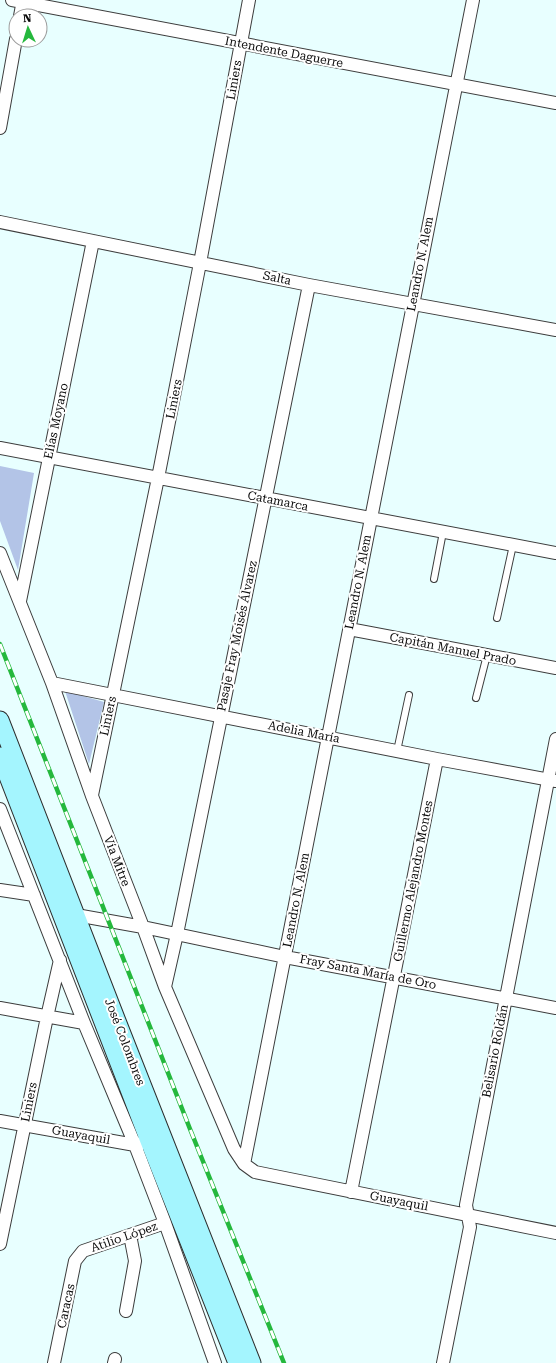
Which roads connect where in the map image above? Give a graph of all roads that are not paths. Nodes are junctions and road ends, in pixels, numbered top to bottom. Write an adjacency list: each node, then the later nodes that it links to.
1 (249, 0): 4 (street, Liniers)
2 (473, 0): 6 (street, Leandro N. Alem)
3 (19, 1): 4 (street, Intendente Daguerre)
4 (240, 43): 6 (street, Intendente Daguerre); 11 (street, Liniers)
5 (14, 48): 8 (street)
6 (456, 84): 7 (street, Intendente Daguerre); 13 (street, Leandro N. Alem)
7 (556, 103)
8 (0, 128)
9 (0, 222): 10 (street, Salta)
10 (92, 241): 11 (street, Salta); 16 (street, Elías Moyano)
11 (200, 263): 12 (street, Salta); 17 (street, Liniers)
12 (309, 285): 13 (street, Salta); 18 (street, Pasaje Fray Moisés Álvarez)
13 (412, 304): 14 (street, Salta); 19 (street, Leandro N. Alem)
14 (556, 330)
15 (0, 448): 16 (street, Catamarca)
16 (48, 457): 17 (street, Catamarca); 25 (street, Elías Moyano)
17 (158, 478): 18 (street, Catamarca); 31 (street, Liniers)
18 (266, 498): 19 (street, Catamarca); 34 (street, Pasaje Fray Moisés Álvarez)
19 (371, 518): 20 (street, Catamarca); 27 (street, Leandro N. Alem)
20 (443, 532): 21 (street, Catamarca); 24 (lane)
21 (512, 545): 23 (street, Catamarca); 26 (lane)
22 (0, 553): 25 (street, Vía Mitre)
23 (556, 554)
24 (434, 579)
25 (20, 601): 30 (street, Vía Mitre)
26 (497, 618)
27 (349, 629): 28 (street, Capitán Manuel Prado); 36 (street, Leandro N. Alem)
28 (487, 655): 29 (street, Capitán Manuel Prado); 33 (lane)
29 (556, 668)
30 (52, 683): 31 (street, Adelia María); 42 (street, Vía Mitre)
31 (113, 695): 34 (street, Adelia María); 42 (street, Liniers)
32 (409, 695): 38 (lane)
33 (476, 698)
34 (221, 716): 36 (street, Adelia María); 48 (street, Pasaje Fray Moisés Álvarez)
35 (0, 720): 46 (main road, José Colombres)
36 (328, 736): 38 (street, Adelia María); 49 (street, Leandro N. Alem)
37 (556, 739): 41 (street, Belisario Roldán)
38 (397, 751): 40 (street, Adelia María)
39 (0, 756): 46 (main road, José Colombres)
40 (437, 759): 41 (street, Adelia María); 51 (street, Guillermo Alejandro Montes)
41 (552, 780): 53 (street, Belisario Roldán)
42 (92, 796): 47 (street, Vía Mitre)
43 (0, 809): 45 (street, José Colombres)
44 (0, 890): 45 (street)
45 (34, 896): 50 (street, José Colombres)
46 (69, 916): 47 (street, Fray Santa María de Oro); 60 (main road, José Colombres)
47 (144, 927): 48 (street, Fray Santa María de Oro); 52 (street, Vía Mitre)
48 (177, 934): 49 (street, Fray Santa María de Oro); 52 (street, Pasaje Fray Moisés Álvarez)
49 (285, 957): 51 (street, Fray Santa María de Oro); 61 (street, Leandro N. Alem)
50 (60, 960): 56 (street, Liniers); 57 (street, José Colombres)
51 (394, 978): 53 (street, Fray Santa María de Oro); 62 (street, Guillermo Alejandro Montes)
52 (165, 986): 61 (street, Vía Mitre)
53 (506, 998): 55 (street, Fray Santa María de Oro); 63 (street, Belisario Roldán)
54 (0, 1008): 56 (street)
55 (556, 1008)
56 (46, 1017): 57 (street); 59 (street, Liniers)
57 (84, 1023): 60 (street, José Colombres)
58 (0, 1121): 59 (street, Guayaquil)
59 (25, 1126): 60 (street, Guayaquil); 67 (street, Liniers)
60 (149, 1141): 64 (street, José Colombres); 72 (main road, José Colombres); 73 (main road, José Colombres)
61 (244, 1164): 62 (street, Guayaquil)
62 (351, 1192): 63 (street, Guayaquil)
63 (468, 1215): 65 (street, Guayaquil); 74 (street, Belisario Roldán)
64 (165, 1223): 66 (street, Atilio López); 71 (street, José Colombres)
65 (556, 1233)
66 (130, 1236): 68 (street, Atilio López); 69 (street)
67 (0, 1244)
68 (83, 1252): 70 (street, Caracas)
69 (126, 1310)
70 (54, 1363)
71 (215, 1363)
72 (237, 1363)
73 (252, 1363)
74 (443, 1363)

